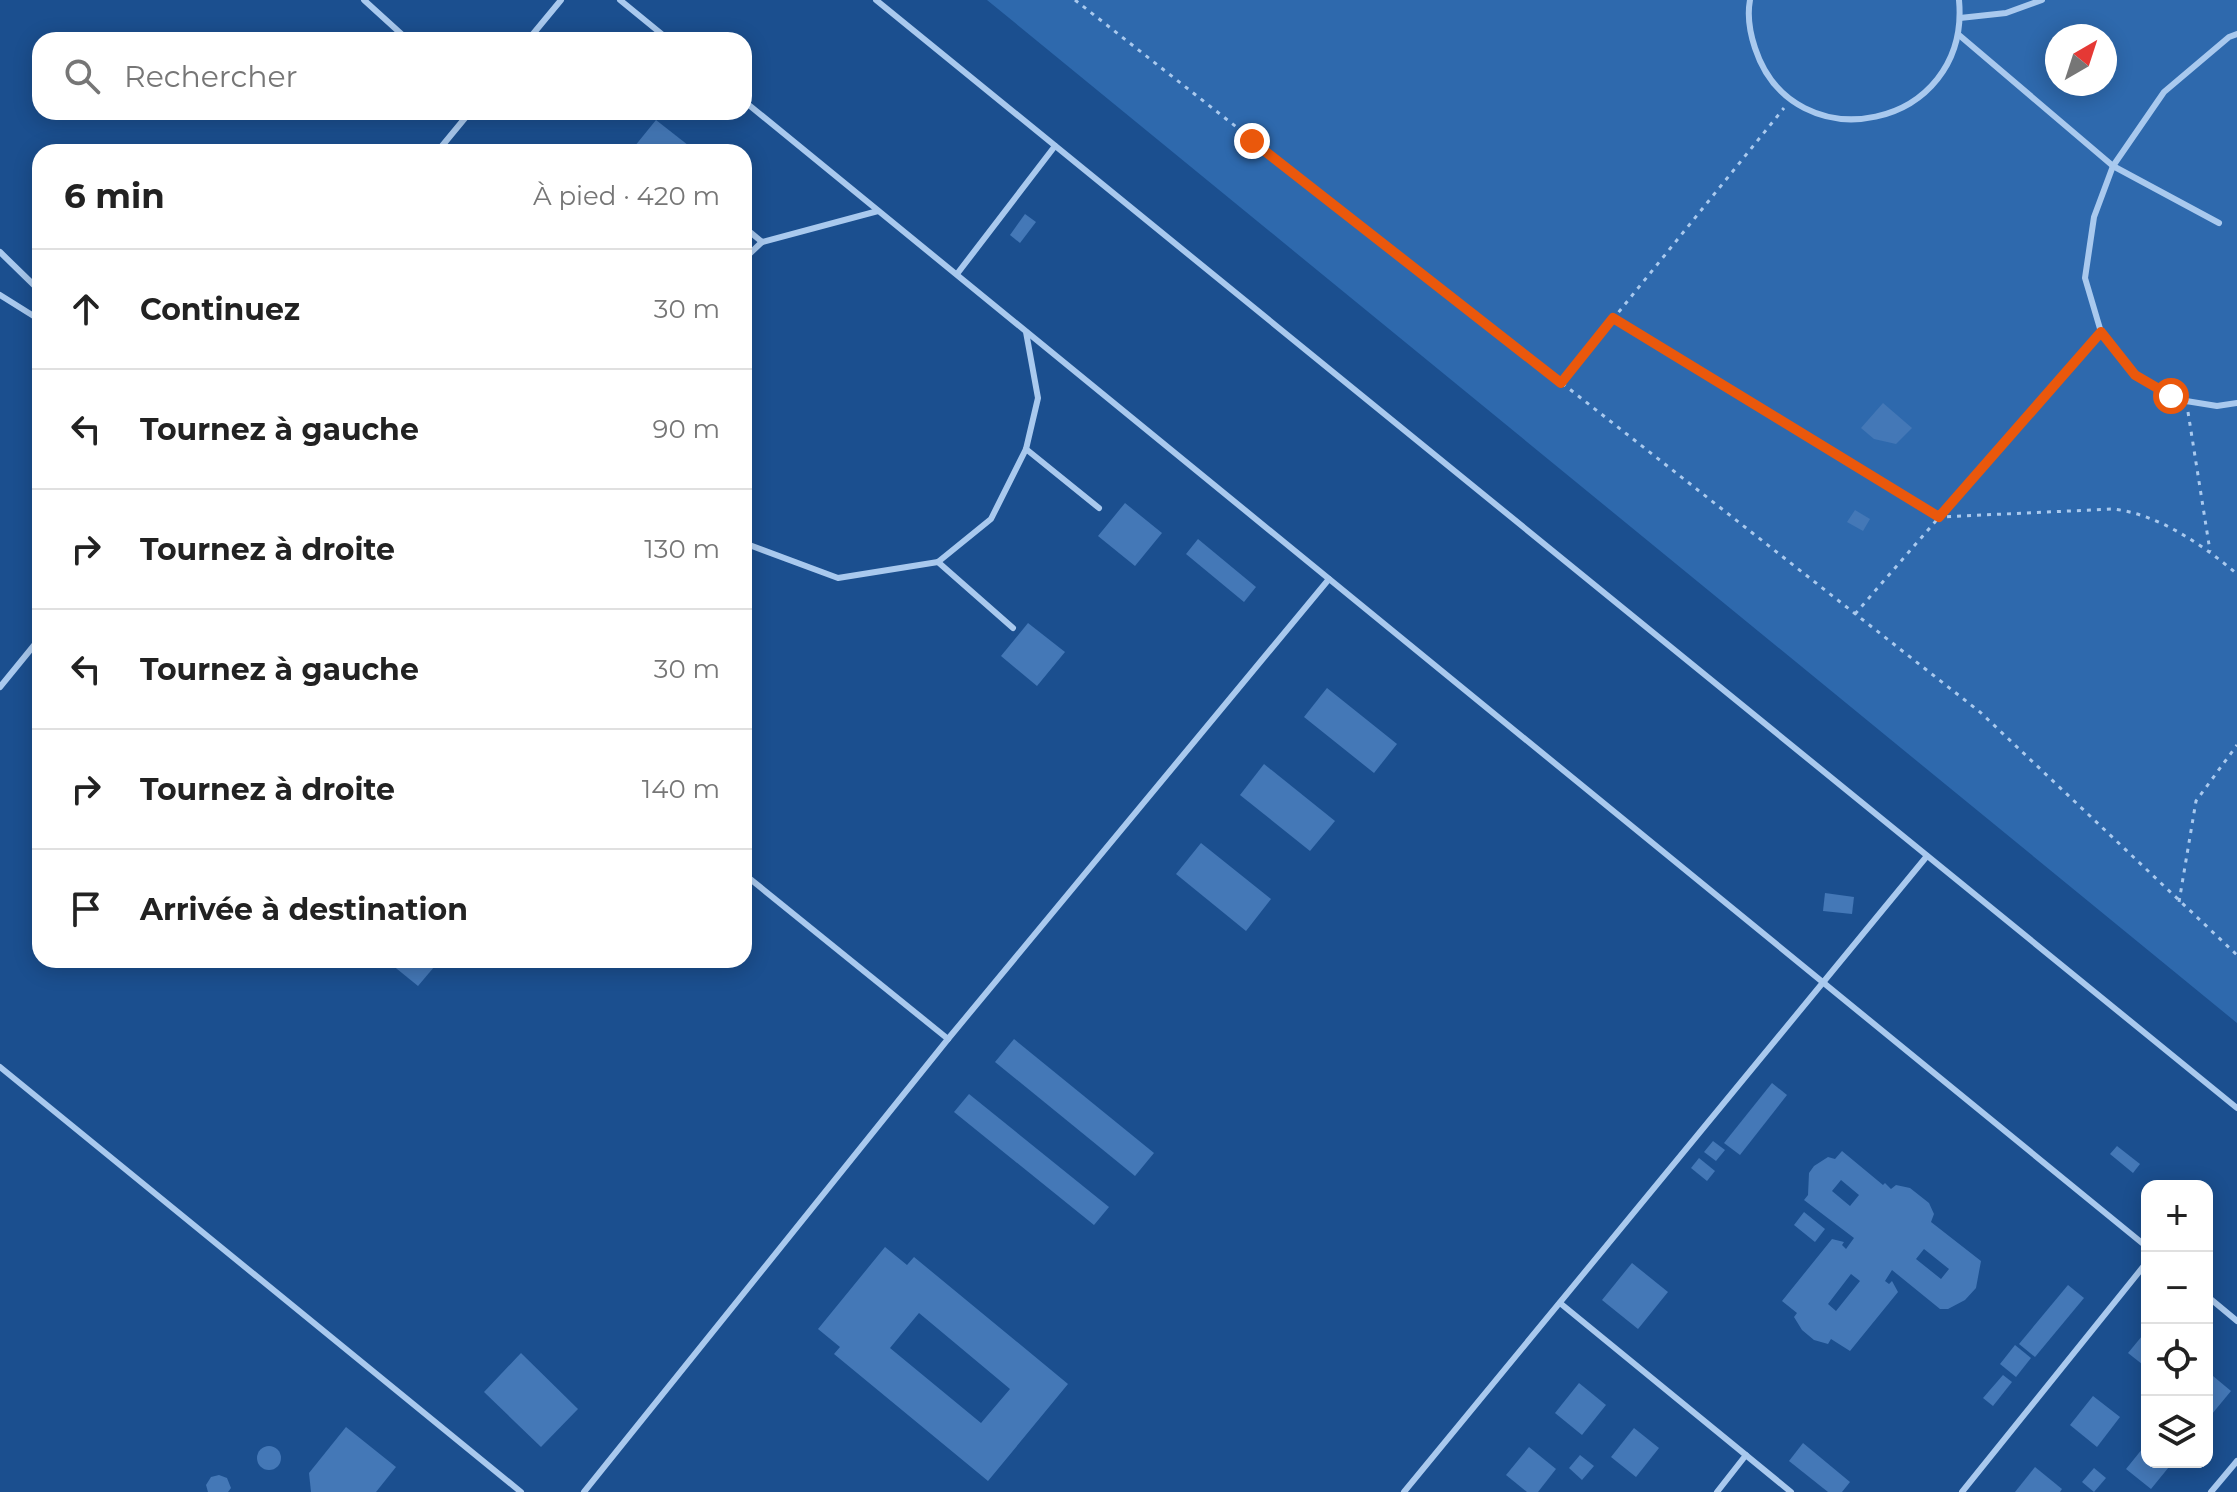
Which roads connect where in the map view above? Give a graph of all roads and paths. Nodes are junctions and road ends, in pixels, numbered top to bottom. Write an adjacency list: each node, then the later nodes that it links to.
1 (364, 0): 10 (lane)
2 (561, 0): 11 (lane)
3 (620, 0): 12 (lane)
4 (876, 0): 19 (lane)
5 (1075, 0): 34 (path)
6 (1750, 0): 15 (lane)
7 (1959, 0): 9 (lane)
8 (2042, 0): 9 (lane)
9 (1960, 18): 14 (lane)
10 (399, 32)
11 (535, 32)
12 (659, 32)
13 (2237, 34): 20 (lane)
14 (1959, 35): 15 (lane); 20 (lane)
15 (1792, 99): 31 (path)
16 (752, 108): 21 (lane)
17 (463, 120): 18 (lane)
18 (444, 144)
19 (1055, 146): 27 (lane); 50 (lane)
20 (2113, 166): 22 (lane); 33 (lane)
21 (878, 211): 24 (lane); 27 (lane)
22 (2219, 223)
23 (752, 234): 24 (lane)
24 (762, 242): 25 (lane)
25 (752, 251)
26 (0, 252): 28 (lane)
27 (957, 274): 32 (lane)
28 (32, 283)
29 (0, 295): 30 (lane)
30 (32, 315)
31 (1613, 318): 34 (path); 39 (path)
32 (1026, 332): 37 (lane); 44 (lane)
33 (2101, 332): 35 (lane); 39 (path)
34 (1561, 383): 45 (path)
35 (2186, 401): 36 (lane); 41 (path)
36 (2237, 403)
37 (1026, 449): 38 (lane); 42 (lane)
38 (1099, 508)
39 (1939, 517): 41 (path); 45 (path)
40 (752, 546): 42 (lane)
41 (2210, 551): 43 (path)
42 (938, 562): 46 (lane)
43 (2237, 574)
44 (1329, 579): 54 (lane); 55 (lane)
45 (1855, 614): 52 (path)
46 (1013, 628)
47 (32, 648): 48 (lane)
48 (0, 687)
49 (2237, 745): 52 (path)
50 (1927, 856): 54 (lane); 57 (lane)
51 (752, 880): 55 (lane)
52 (2179, 903): 53 (path)
53 (2237, 955)
54 (1822, 982): 58 (lane); 61 (lane)
55 (948, 1039): 66 (lane)
56 (0, 1067): 65 (lane)
57 (2237, 1108)
58 (2141, 1242)
59 (2141, 1269): 70 (lane)
60 (2213, 1301): 62 (lane)
61 (1560, 1303): 63 (lane); 67 (lane)
62 (2237, 1321)
63 (1746, 1455): 68 (lane); 69 (lane)
64 (2237, 1461): 71 (lane)
65 (521, 1492)
66 (584, 1492)
67 (1404, 1492)
68 (1717, 1492)
69 (1791, 1492)
70 (1962, 1492)
71 (2211, 1492)

